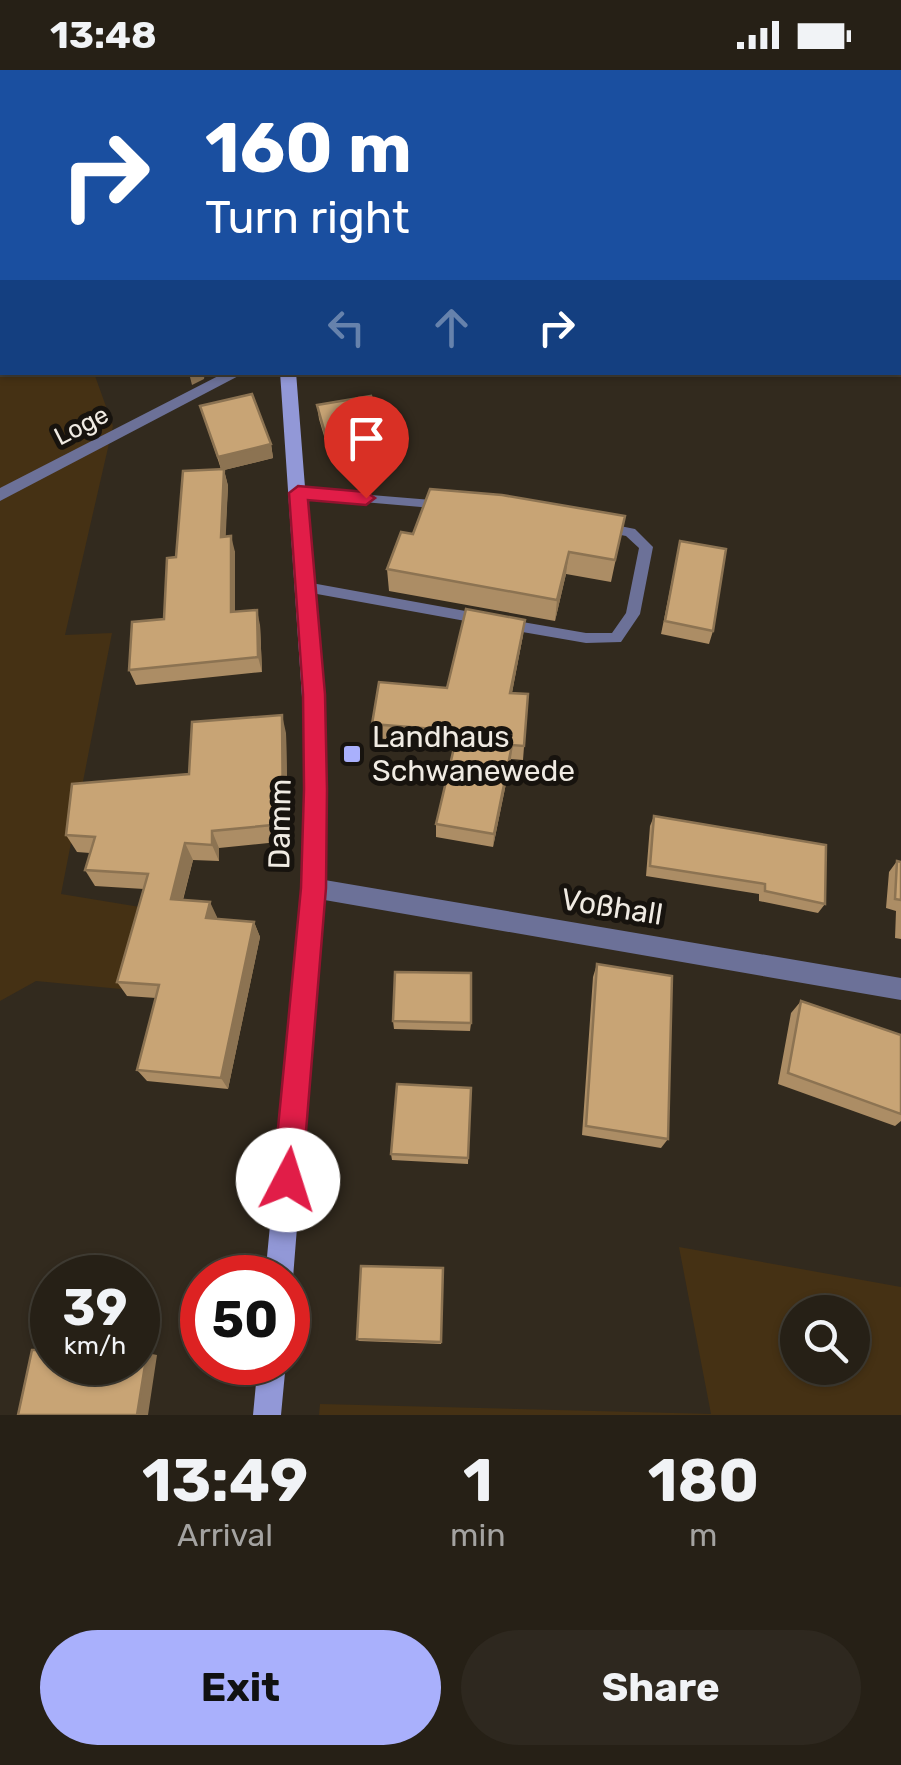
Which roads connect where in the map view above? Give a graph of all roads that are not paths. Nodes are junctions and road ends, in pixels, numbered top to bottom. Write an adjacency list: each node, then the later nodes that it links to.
1 (233, 375): 4 (street, Loge)
2 (288, 375): 3 (main road, Damm)
3 (298, 493): 5 (lane); 7 (main road, Damm)
4 (0, 495)
5 (464, 507)
6 (593, 526): 7 (lane)
7 (306, 588): 8 (main road, Damm)
8 (314, 888): 9 (street, Voßhall); 10 (main road, Damm)
9 (901, 988)
10 (281, 1255)
11 (270, 1385): 12 (main road)
12 (267, 1415)

